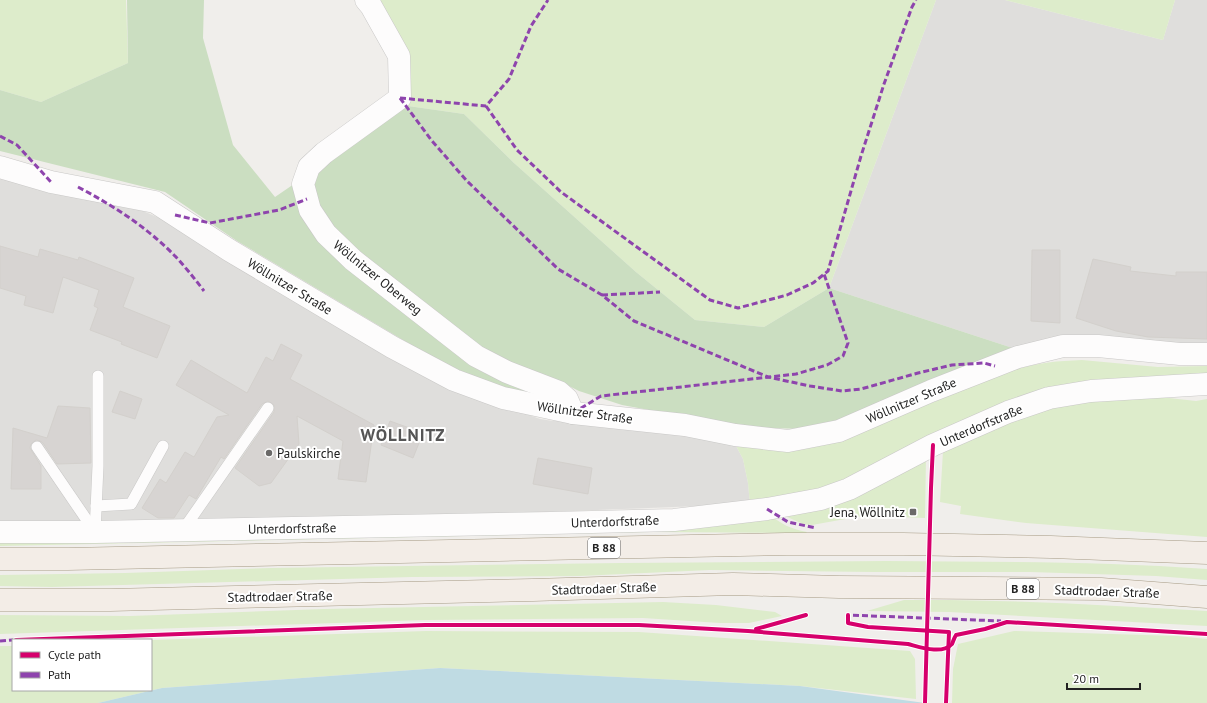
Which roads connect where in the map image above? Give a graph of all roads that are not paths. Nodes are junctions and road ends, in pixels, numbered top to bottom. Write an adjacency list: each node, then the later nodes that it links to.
1 (366, 0): 7 (street, Wöllnitzer Oberweg)
2 (0, 168): 7 (street, Wöllnitzer Straße)
3 (1207, 354): 7 (street, Wöllnitzer Straße)
4 (98, 376): 10 (lane)
5 (1207, 384): 11 (street, Unterdorfstraße)
6 (268, 408): 11 (lane)
7 (573, 413)
8 (163, 446): 10 (lane)
9 (37, 447): 13 (lane)
10 (96, 506): 13 (lane)
11 (183, 530): 13 (street, Unterdorfstraße)
12 (0, 532): 13 (street, Unterdorfstraße)
13 (95, 532)
14 (1207, 553): 15 (main road, B 88)
15 (0, 559)
16 (1207, 597): 17 (main road, Stadtrodaer Straße / B 88)
17 (0, 600)

